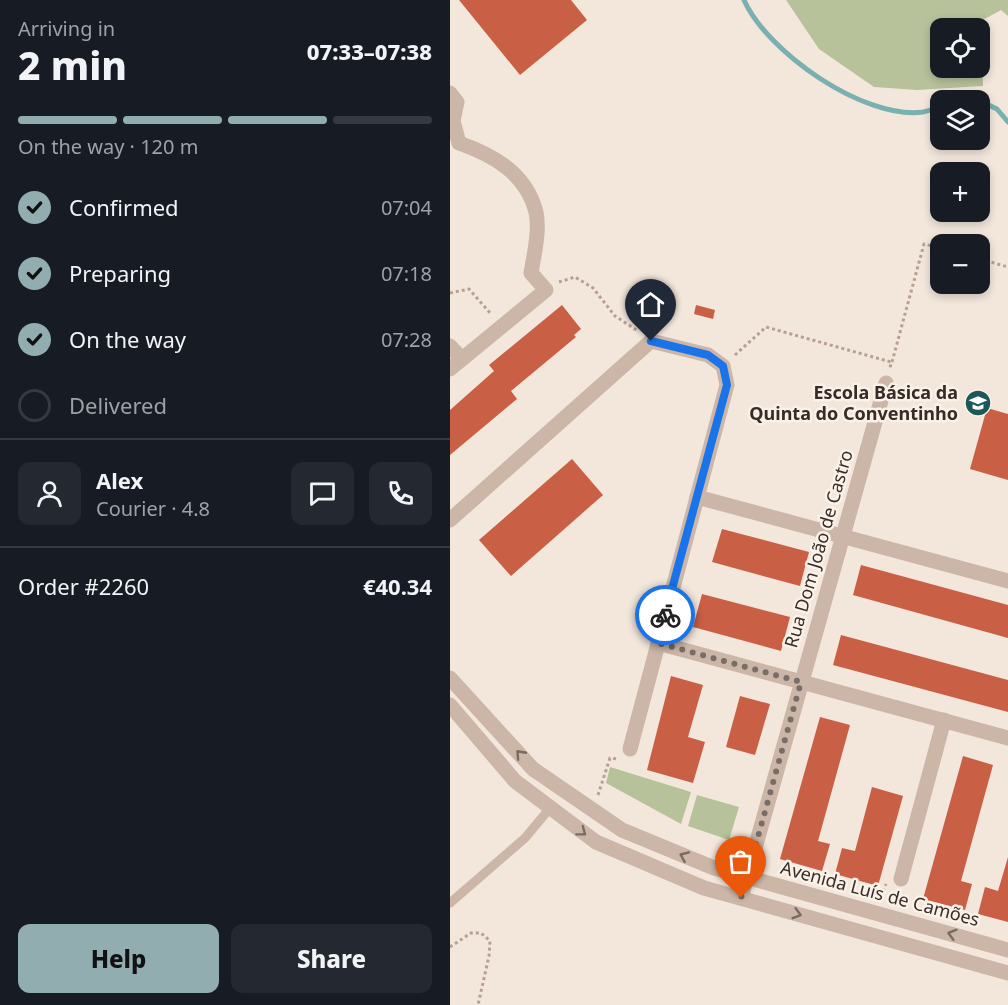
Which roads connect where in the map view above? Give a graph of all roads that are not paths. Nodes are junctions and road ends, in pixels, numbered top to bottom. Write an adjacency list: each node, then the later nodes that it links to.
1 (450, 93): 2 (street)
2 (454, 143): 4 (street)
3 (450, 346): 4 (street)
4 (456, 364)
5 (886, 383): 8 (street, Rua Dom João de Castro)
6 (697, 497): 7 (street); 8 (street); 10 (street)
7 (450, 520)
8 (843, 536): 9 (street); 12 (street, Rua Dom João de Castro)
9 (1008, 581)
10 (658, 643): 12 (street); 16 (street)
11 (450, 678): 18 (street, Avenida Luís de Camões, one-way to 11)
12 (801, 682): 14 (street); 18 (street, Rua Dom João de Castro)
13 (450, 705): 17 (street)
14 (944, 720): 15 (street); 19 (street)
15 (1008, 738)
16 (630, 749)
17 (550, 808): 20 (street, one-way to 20); 21 (lane)
18 (746, 878): 20 (street, Rua Dom João de Castro); 22 (street, Avenida Luís de Camões, one-way to 18)
19 (901, 879)
20 (741, 898): 23 (street, one-way to 23)
21 (450, 903)
22 (1008, 950)
23 (1008, 973)

